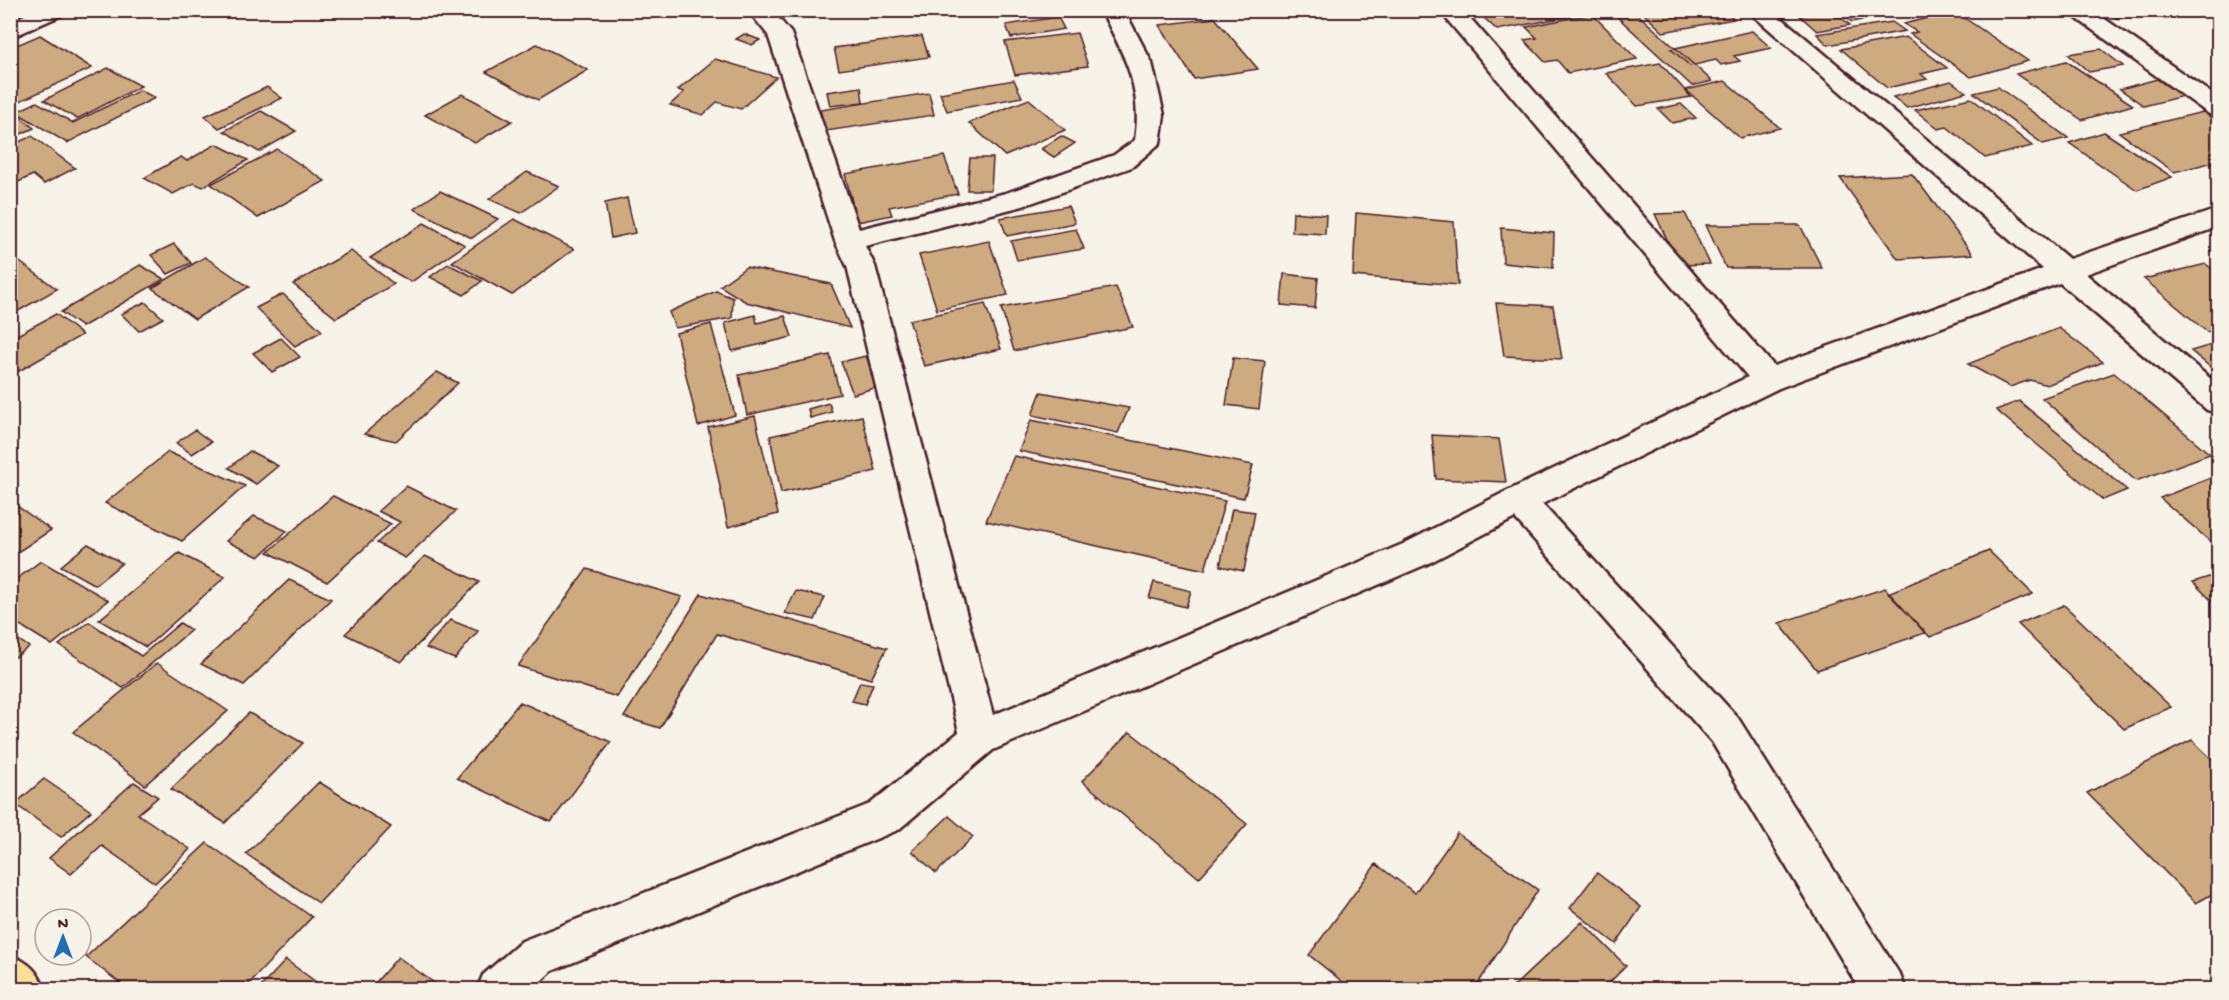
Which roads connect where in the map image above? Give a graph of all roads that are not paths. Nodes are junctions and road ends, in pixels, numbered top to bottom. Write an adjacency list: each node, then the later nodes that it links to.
1 (54, 10): 7 (street)
2 (759, 10): 10 (street)
3 (1112, 10): 10 (street)
4 (1450, 10): 12 (street)
5 (1758, 10): 11 (street)
6 (2076, 10): 8 (street)
7 (10, 31)
8 (2218, 109)
9 (2218, 218): 11 (street)
10 (849, 242): 15 (street)
11 (2065, 271): 12 (street); 13 (street)
12 (1767, 380): 14 (street)
13 (2218, 402)
14 (1519, 500): 15 (street); 19 (street)
15 (981, 738): 18 (street)
16 (10, 976): 17 (highway)
17 (24, 990)
18 (498, 990)
19 (1885, 990)

